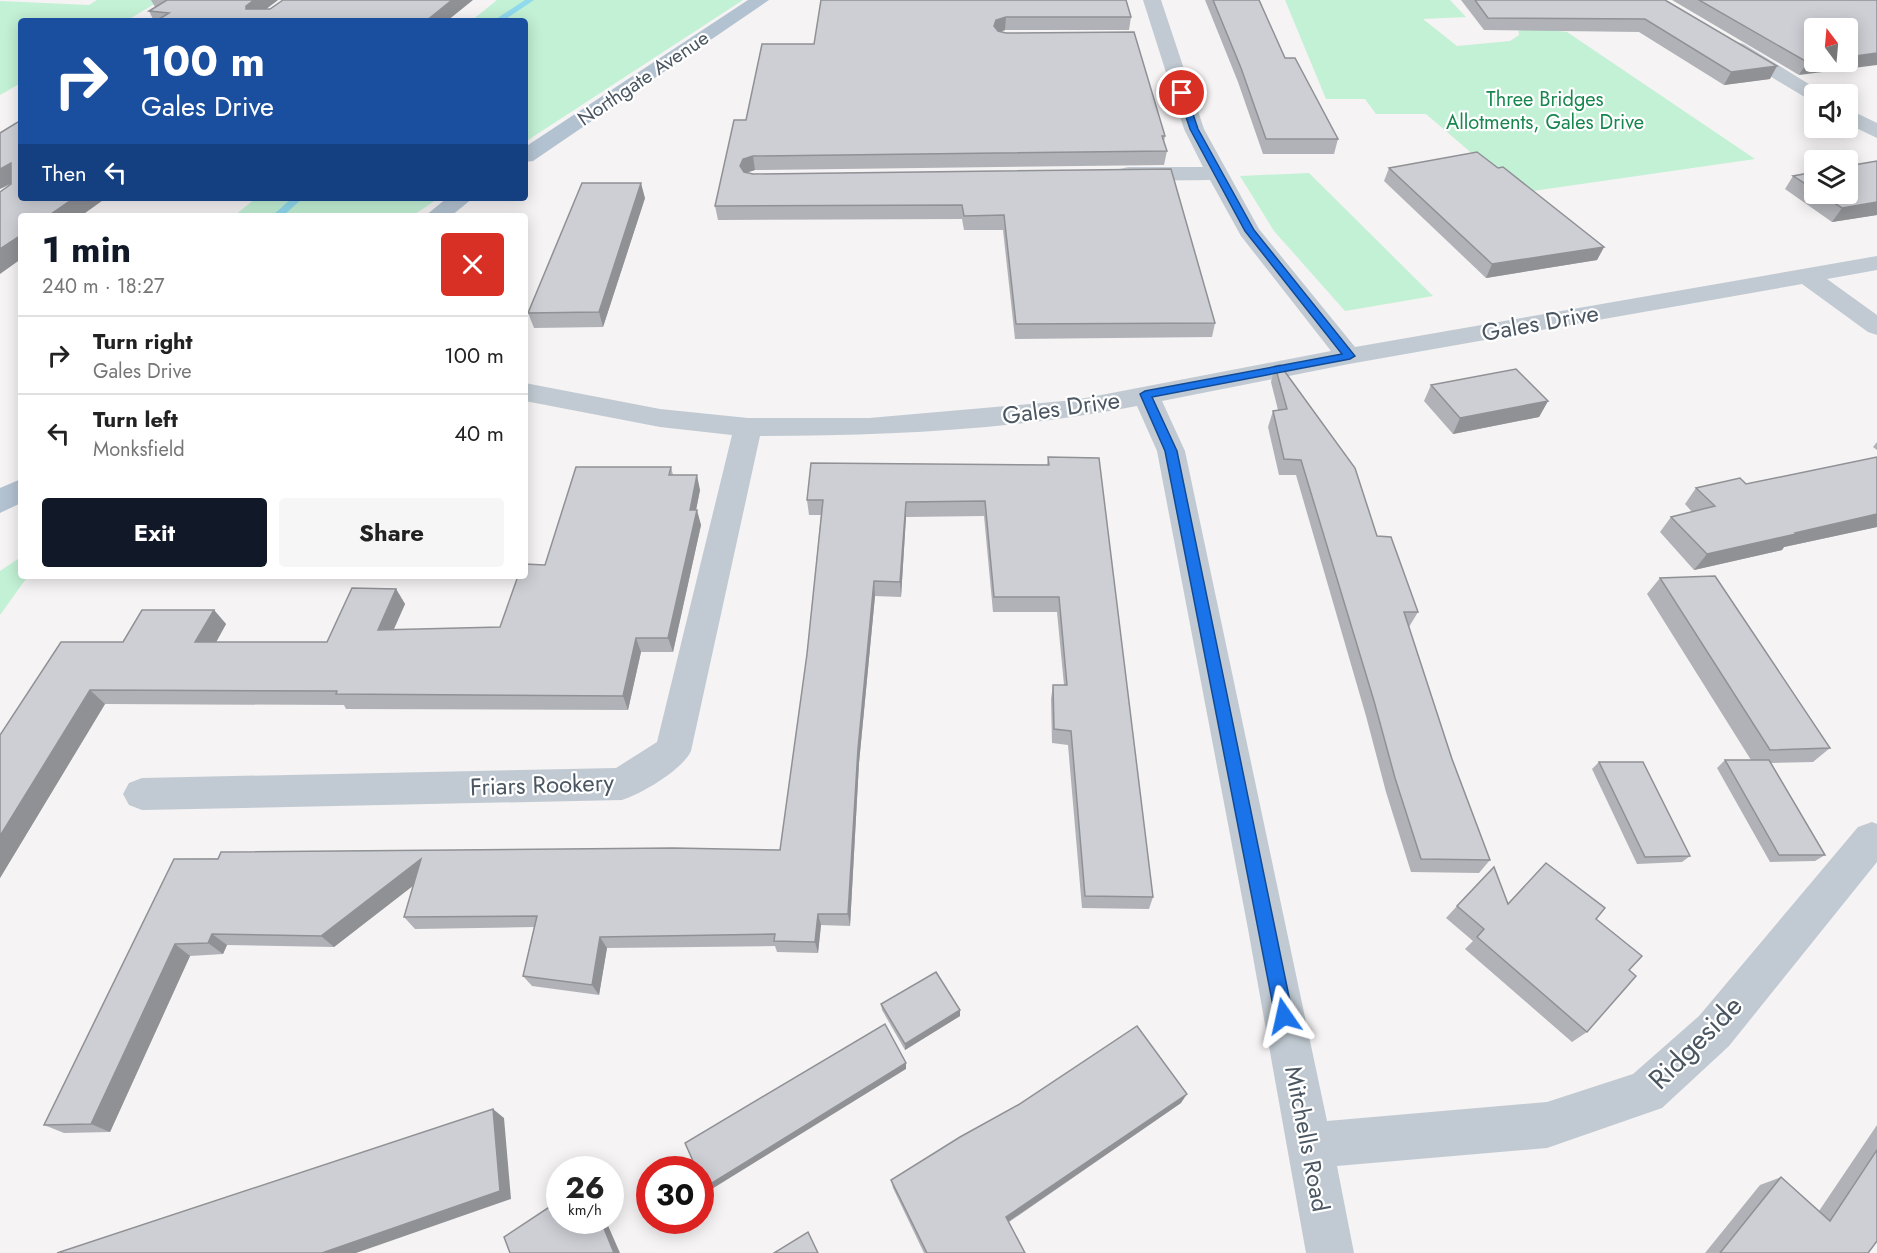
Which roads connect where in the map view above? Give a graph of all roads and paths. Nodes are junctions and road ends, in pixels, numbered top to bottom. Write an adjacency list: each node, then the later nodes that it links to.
1 (760, 0): 7 (main road, Northgate Avenue)
2 (1152, 0): 4 (street)
3 (1141, 37): 4 (street)
4 (1164, 37): 8 (street)
5 (1722, 40): 6 (street)
6 (1804, 88)
7 (528, 154)
8 (1218, 173): 9 (street); 15 (street)
9 (1112, 174)
10 (458, 201): 11 (main road)
11 (440, 213)
12 (1877, 263): 13 (street, Gales Drive)
13 (1807, 276): 14 (street); 15 (street, Gales Drive)
14 (1877, 327)
15 (1350, 356): 17 (street, Gales Drive)
16 (528, 393): 18 (street, Gales Drive)
17 (1145, 394): 18 (street, Gales Drive); 23 (street, Mitchells Road)
18 (748, 427): 21 (street, Friars Rookery)
19 (18, 491): 20 (main road)
20 (0, 502)
21 (142, 794)
22 (1872, 839): 23 (street, Ridgeside)
23 (1308, 1146): 24 (street, Mitchells Road)
24 (1330, 1253)

